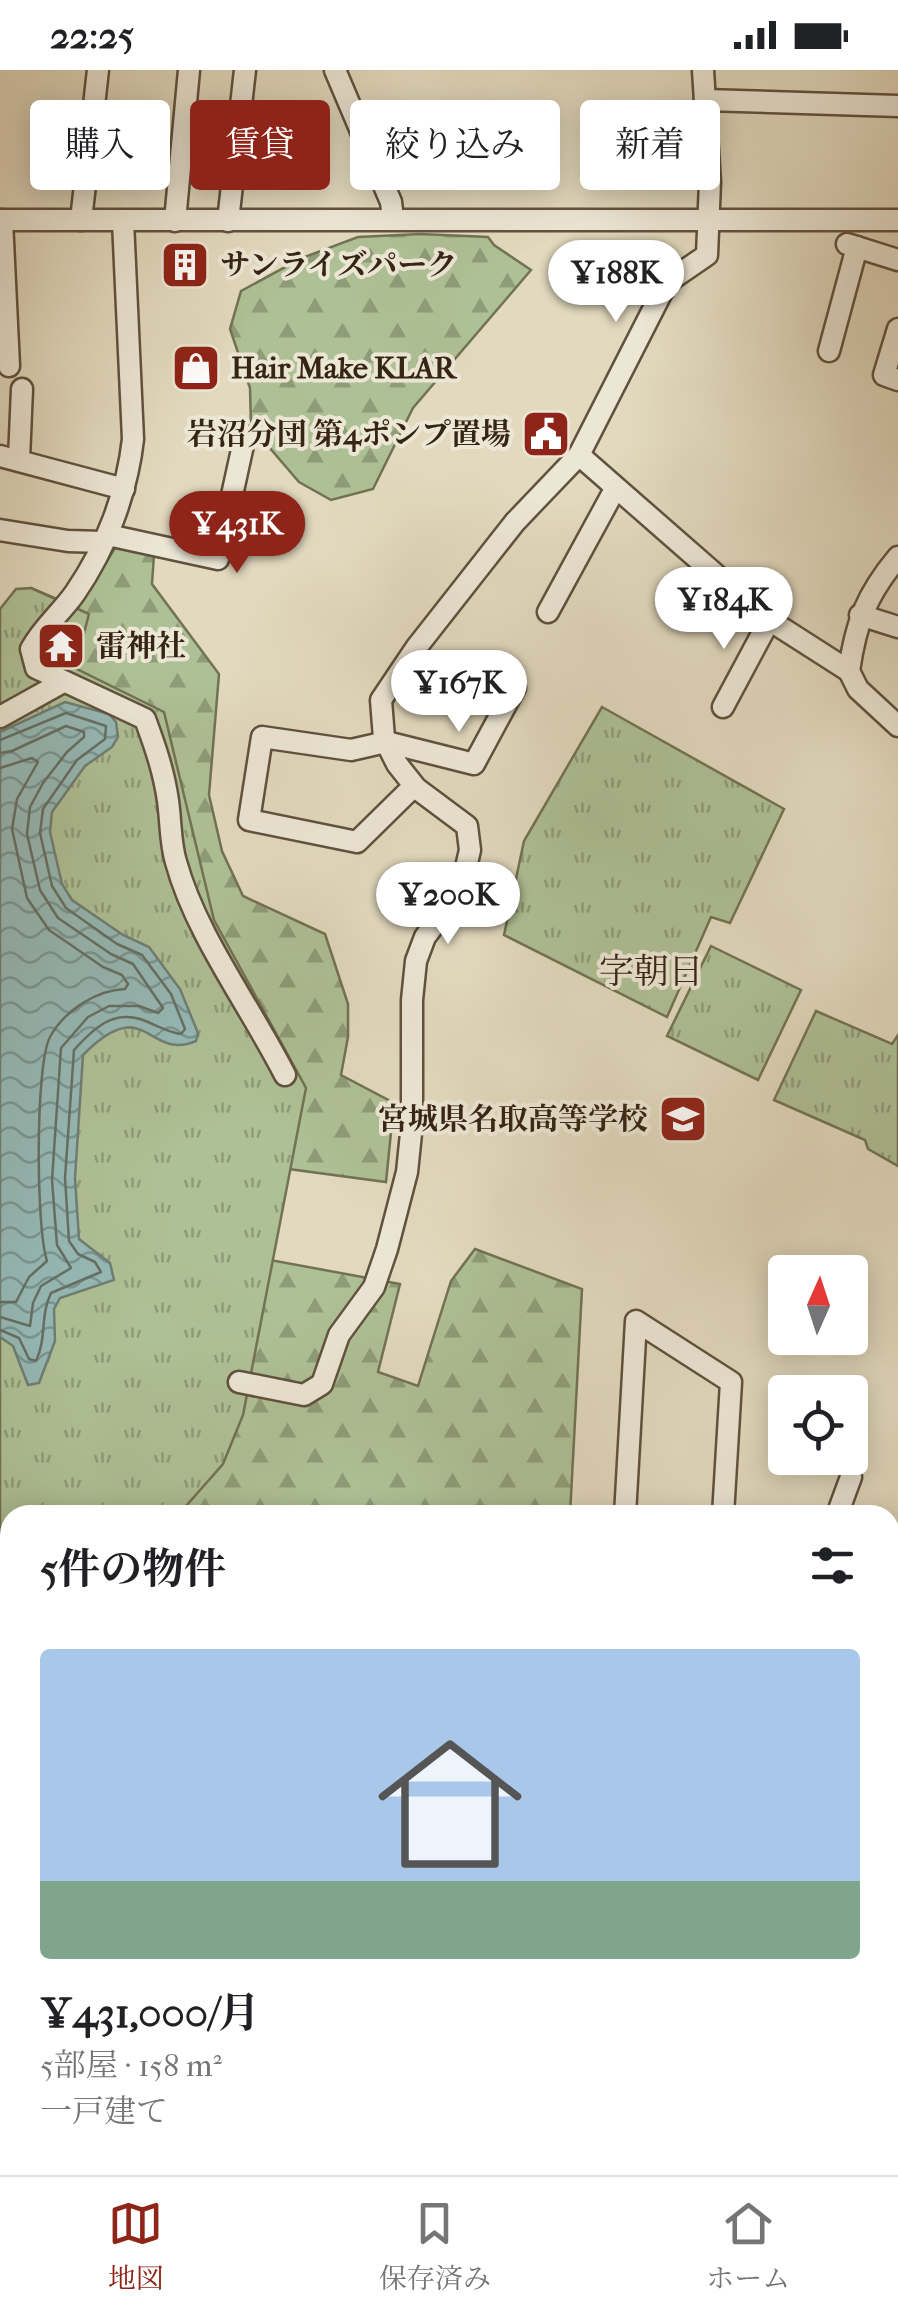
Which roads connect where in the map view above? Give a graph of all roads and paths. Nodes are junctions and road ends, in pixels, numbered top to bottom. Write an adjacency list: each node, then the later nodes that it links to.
1 (98, 70): 12 (street)
2 (189, 70): 16 (street)
3 (245, 70): 17 (street)
4 (336, 70): 14 (street)
5 (704, 70): 6 (street)
6 (706, 100)
7 (720, 100): 8 (street)
8 (898, 106)
9 (709, 190): 10 (street)
10 (710, 219): 14 (street); 15 (street); 25 (street)
11 (1, 220): 12 (street); 21 (street)
12 (81, 220): 13 (street)
13 (123, 220): 16 (street); 27 (street)
14 (392, 220): 17 (street)
15 (898, 220)
16 (175, 221): 17 (street)
17 (228, 221)
18 (898, 260): 20 (street)
19 (898, 329): 22 (street)
20 (828, 351)
21 (9, 366)
22 (898, 380)
23 (22, 389): 26 (street)
24 (244, 436): 30 (street)
25 (579, 455): 28 (street); 42 (street)
26 (9, 458): 27 (street)
27 (124, 489): 30 (street)
28 (616, 489): 32 (street); 34 (street)
29 (0, 530): 30 (street)
30 (106, 539): 37 (street)
31 (898, 556): 33 (street)
32 (548, 612)
33 (860, 615): 35 (street); 36 (street)
34 (769, 620): 36 (street); 39 (street)
35 (898, 627)
36 (849, 670): 41 (street)
37 (64, 682): 40 (street); 44 (street)
38 (516, 688): 42 (street)
39 (723, 707)
40 (0, 717)
41 (898, 726)
42 (386, 742): 43 (street); 43 (street)
43 (414, 786): 45 (street)
44 (285, 1076)
45 (239, 1382)
46 (850, 1477): 49 (street)
47 (626, 1505): 48 (street)
48 (724, 1505)
49 (840, 1505)

